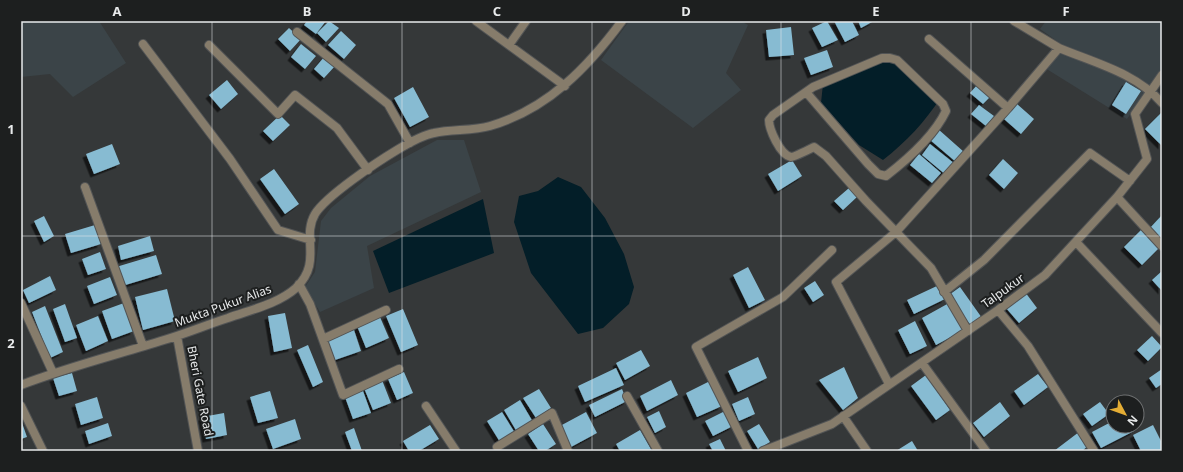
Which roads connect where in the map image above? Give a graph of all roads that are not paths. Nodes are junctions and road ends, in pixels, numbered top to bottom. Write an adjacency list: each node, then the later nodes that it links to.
1 (476, 21): 9 (street)
2 (526, 21): 9 (street)
3 (622, 21): 12 (street, Mukta Pukur Alias)
4 (1014, 21): 10 (street)
5 (297, 32): 17 (street)
6 (928, 39): 16 (street)
7 (143, 44): 23 (street)
8 (209, 45): 18 (street)
9 (509, 45): 12 (street)
10 (1059, 48): 13 (street); 16 (street)
11 (1162, 75): 13 (street, Talpukur)
12 (565, 86): 17 (street, Mukta Pukur Alias)
13 (1151, 91): 15 (street); 19 (street, Talpukur)
14 (806, 92): 14 (street); 22 (street)
15 (1162, 103)
16 (1008, 108): 22 (street)
17 (410, 143): 18 (street, Mukta Pukur Alias)
18 (368, 170): 23 (street, Mukta Pukur Alias)
19 (1130, 181): 21 (street, Talpukur); 28 (street)
20 (85, 187): 36 (street)
21 (1117, 197): 24 (street, Talpukur); 25 (street)
22 (896, 232): 28 (street); 40 (street)
23 (311, 240): 27 (street, Mukta Pukur Alias)
24 (1076, 242): 31 (street, Talpukur); 33 (street)
25 (1162, 246)
26 (832, 250): 53 (street)
27 (299, 284): 34 (street, Mukta Pukur Alias); 35 (street)
28 (944, 292): 32 (street)
29 (21, 303): 39 (street)
30 (386, 310): 35 (street)
31 (998, 310): 32 (street, Talpukur); 57 (street)
32 (968, 332): 37 (street, Talpukur)
33 (1162, 333)
34 (177, 336): 36 (street, Mukta Pukur Alias); 49 (street, Bheri Gate Road)
35 (323, 339): 38 (street)
36 (143, 346): 39 (street, Mukta Pukur Alias)
37 (922, 363): 40 (street, Talpukur); 56 (street)
38 (399, 370)
39 (53, 373): 41 (street, Mukta Pukur Alias)
40 (889, 384): 45 (street, Talpukur)
41 (21, 385)
42 (627, 396): 52 (street)
43 (21, 406): 48 (street)
44 (426, 406): 50 (street)
45 (843, 416): 47 (street, Talpukur); 55 (street)
46 (497, 447): 51 (street)
47 (776, 449): 54 (street, Talpukur)
48 (43, 451)
49 (198, 451)
50 (456, 451)
51 (568, 451)
52 (658, 451)
53 (748, 451)
54 (763, 451)
55 (867, 451)
56 (986, 451)
57 (1094, 451)

